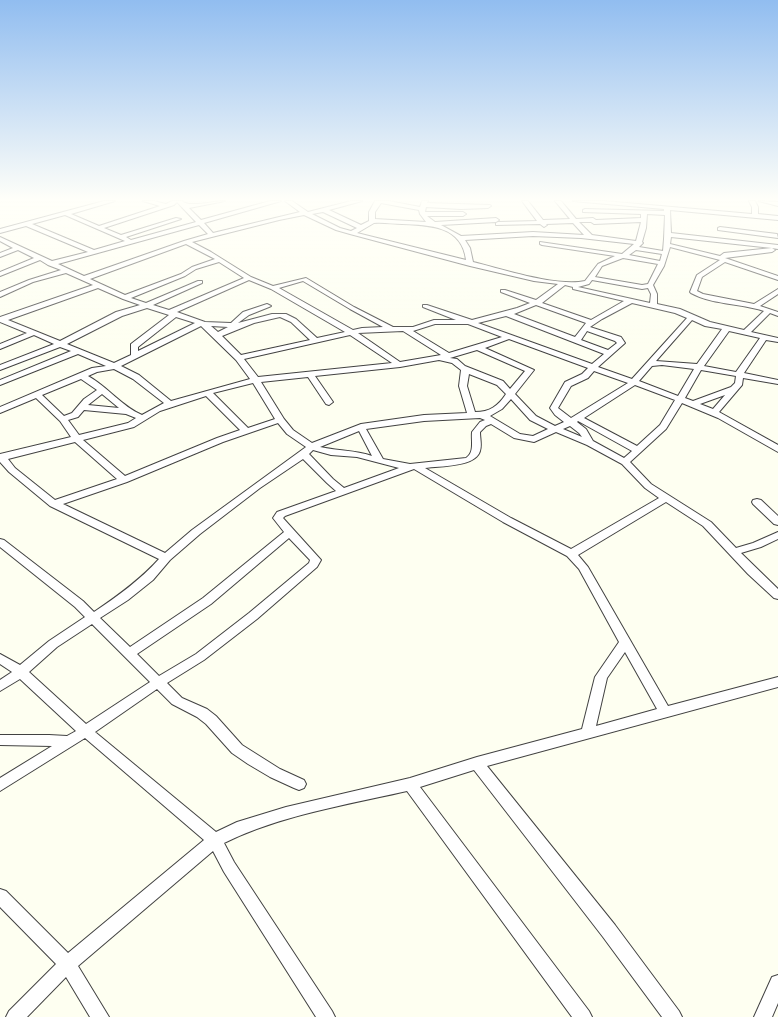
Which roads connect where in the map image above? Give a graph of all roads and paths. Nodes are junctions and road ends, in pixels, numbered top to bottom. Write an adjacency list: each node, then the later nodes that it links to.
1 (17, 248): 17 (street)
2 (19, 248): 19 (street)
3 (85, 248): 15 (street)
4 (107, 248): 15 (street)
5 (168, 248): 31 (street)
6 (198, 248): 20 (street)
7 (409, 248): 24 (street)
8 (466, 248): 24 (street)
9 (576, 248): 18 (street)
10 (633, 248): 18 (street)
11 (650, 248): 16 (street)
12 (667, 248): 16 (street)
13 (680, 248): 21 (street)
14 (767, 248): 21 (street)
15 (94, 252): 23 (street)
16 (666, 253): 22 (street)
17 (0, 255)
18 (623, 256): 22 (street); 29 (street)
19 (39, 258): 23 (street); 26 (street)
20 (219, 260): 27 (street); 28 (street)
21 (725, 261): 30 (street); 48 (street)
22 (662, 263): 35 (street)
23 (50, 264): 25 (street)
24 (470, 264): 32 (street)
25 (65, 271): 31 (street); 40 (street)
26 (0, 274)
27 (183, 275): 41 (street); 45 (street)
28 (249, 278): 37 (street); 51 (street)
29 (591, 278): 32 (street); 33 (street)
30 (778, 278)
31 (83, 279): 36 (street)
32 (547, 282): 34 (street)
33 (618, 283): 35 (street); 42 (street)
34 (562, 285): 42 (street); 43 (street)
35 (650, 285): 44 (street)
36 (98, 286): 41 (street); 56 (street)
37 (273, 288): 65 (street); 67 (street)
38 (503, 291): 43 (street)
39 (778, 291): 48 (street)
40 (0, 295)
41 (125, 298): 45 (street)
42 (634, 302): 44 (street); 60 (street)
43 (536, 303): 53 (street); 60 (street)
44 (653, 304): 55 (street)
45 (145, 305): 51 (street); 76 (street)
46 (267, 306): 52 (street)
47 (425, 306): 50 (street)
48 (755, 306): 49 (street)
49 (768, 311): 54 (street); 68 (street)
50 (446, 313): 58 (street); 59 (street)
51 (172, 314): 61 (street); 81 (street)
52 (246, 314): 57 (street); 62 (street)
53 (508, 314): 59 (street); 74 (street)
54 (778, 314)
55 (691, 317): 64 (street); 85 (street)
56 (0, 319): 69 (street)
57 (260, 320): 62 (street); 73 (street)
58 (434, 322): 59 (street); 66 (street)
59 (472, 322): 71 (street)
60 (592, 323): 63 (street)
61 (203, 324): 62 (street); 70 (street); 81 (street)
62 (232, 327): 70 (street)
63 (585, 328): 74 (street); 80 (street)
64 (727, 328): 68 (street); 89 (street)
65 (392, 329): 66 (street); 67 (street)
66 (406, 330): 82 (street)
67 (351, 332): 73 (street); 86 (street)
68 (746, 332): 72 (street)
69 (33, 333): 76 (street); 77 (street)
70 (217, 335): 83 (street)
71 (510, 336): 78 (street); 88 (street)
72 (765, 336): 75 (street); 93 (street)
73 (315, 340): 83 (street)
74 (577, 340): 80 (street)
75 (778, 340)
76 (60, 344): 79 (street); 90 (street)
77 (0, 347)
78 (479, 348): 82 (street); 103 (street)
79 (78, 351): 87 (street); 97 (street)
80 (609, 353): 88 (street)
81 (135, 356): 87 (street)
82 (449, 356): 84 (street)
83 (238, 358): 95 (street)
84 (436, 359): 86 (street); 91 (street)
85 (650, 364): 89 (street); 98 (street)
86 (400, 365): 92 (street)
87 (115, 366): 94 (street); 106 (street)
88 (593, 367): 98 (street); 116 (street)
89 (699, 367): 93 (street); 104 (street)
90 (0, 368)
91 (464, 369): 103 (street); 112 (street)
92 (310, 374): 95 (street); 105 (street)
93 (740, 374): 96 (street); 100 (street)
94 (82, 376): 99 (street); 102 (street)
95 (256, 381): 101 (street); 115 (street)
96 (778, 382)
97 (0, 383)
98 (633, 383): 104 (street); 116 (street)
99 (102, 390): 108 (street); 110 (street)
100 (734, 390): 107 (street); 111 (street)
101 (208, 393): 106 (street); 120 (street)
102 (36, 394): 109 (street); 114 (street)
103 (511, 394): 112 (street); 119 (street)
104 (680, 400): 107 (street); 128 (street)
105 (329, 402)
106 (170, 404): 113 (street)
107 (693, 404): 111 (street)
108 (83, 407): 110 (street); 114 (street)
109 (0, 410)
110 (128, 412): 113 (street)
111 (714, 413): 124 (street)
112 (477, 415): 117 (street); 118 (street)
113 (144, 418): 122 (street)
114 (63, 419): 122 (street)
115 (280, 420): 120 (street); 125 (street)
116 (575, 420): 119 (street); 123 (street); 128 (street)
117 (492, 421): 119 (street); 133 (street)
118 (361, 426): 125 (street); 131 (street)
119 (555, 429): 123 (street)
120 (246, 431): 134 (street)
121 (778, 438): 124 (street)
122 (77, 439): 129 (street); 134 (street)
123 (590, 443): 132 (street)
124 (769, 443): 126 (street)
125 (311, 447): 127 (street); 130 (street)
126 (778, 449)
127 (323, 450): 130 (street); 131 (street)
128 (638, 450): 132 (street)
129 (1, 457): 138 (street)
130 (307, 457): 135 (street); 145 (street)
131 (380, 462): 133 (street)
132 (625, 462): 136 (street)
133 (414, 467): 135 (street); 144 (street)
134 (124, 480): 138 (street)
135 (344, 492): 140 (street)
136 (666, 498): 143 (street); 144 (street)
137 (757, 502): 139 (street)
138 (54, 504): 145 (street)
139 (778, 522)
140 (290, 533): 149 (street); 152 (street)
141 (778, 534): 143 (street)
142 (0, 542): 147 (street)
143 (733, 552): 146 (street)
144 (571, 554): 148 (street)
145 (166, 558): 147 (street)
146 (778, 595)
147 (94, 618): 149 (street); 151 (street)
148 (626, 642): 155 (street); 157 (street)
149 (129, 654): 152 (street)
150 (0, 658): 151 (street)
151 (21, 672): 154 (street); 156 (street)
152 (159, 682): 156 (street); 161 (street)
153 (778, 682): 155 (street)
154 (0, 686)
155 (665, 712): 157 (street)
156 (85, 731): 159 (street); 164 (street)
157 (588, 733): 160 (street)
158 (0, 740): 159 (street)
159 (69, 742): 163 (street)
160 (477, 763): 162 (street); 173 (street)
161 (299, 784)
162 (410, 784): 164 (street); 172 (street)
163 (0, 785)
164 (215, 840): 166 (street); 171 (street)
165 (0, 896): 166 (street)
166 (66, 964): 169 (street); 170 (street)
167 (778, 983): 168 (street)
168 (770, 1009)
169 (16, 1017)
170 (100, 1017)
171 (326, 1017)
172 (583, 1017)
173 (673, 1017)

